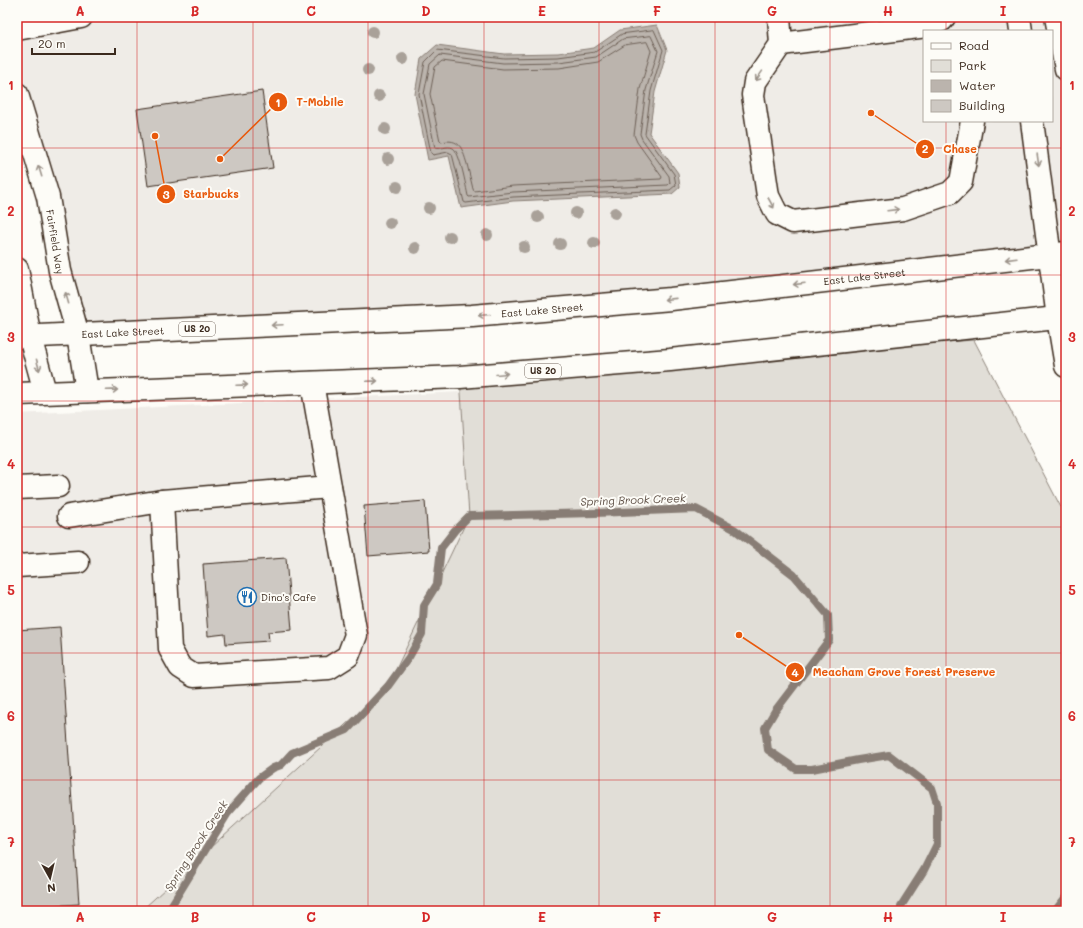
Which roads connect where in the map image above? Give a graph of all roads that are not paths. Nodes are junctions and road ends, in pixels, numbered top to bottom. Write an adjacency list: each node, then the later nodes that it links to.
1 (81, 17): 6 (main road)
2 (779, 17): 8 (main road)
3 (944, 17): 8 (main road)
4 (1019, 17): 7 (main road)
5 (1056, 17): 9 (main road)
6 (17, 29)
7 (1021, 30)
8 (781, 44): 13 (main road, one-way to 13)
9 (1066, 69)
10 (1066, 76): 11 (main road)
11 (1053, 79)
12 (17, 94): 18 (main road, Fairfield Way, one-way to 12)
13 (972, 122)
14 (1032, 122): 15 (main road, one-way to 15)
15 (1058, 254): 17 (main road); 18 (main road, East Lake Street / US 20, one-way to 18)
16 (17, 269): 19 (main road)
17 (1062, 317): 20 (main road); 21 (main road, US 20, one-way to 17)
18 (78, 335): 19 (main road, East Lake Street / US 20); 22 (main road, Fairfield Way)
19 (24, 337): 23 (main road, one-way to 23)
20 (1066, 366)
21 (312, 383): 22 (main road, US 20, one-way to 21); 26 (main road)
22 (87, 391): 23 (main road, US 20)
23 (45, 392): 24 (main road, US 20)
24 (17, 394)
25 (58, 486): 27 (main road)
26 (330, 487): 28 (main road); 28 (main road)
27 (17, 488)
28 (162, 501): 29 (main road)
29 (69, 516)
30 (78, 562): 31 (main road)
31 (17, 566)

